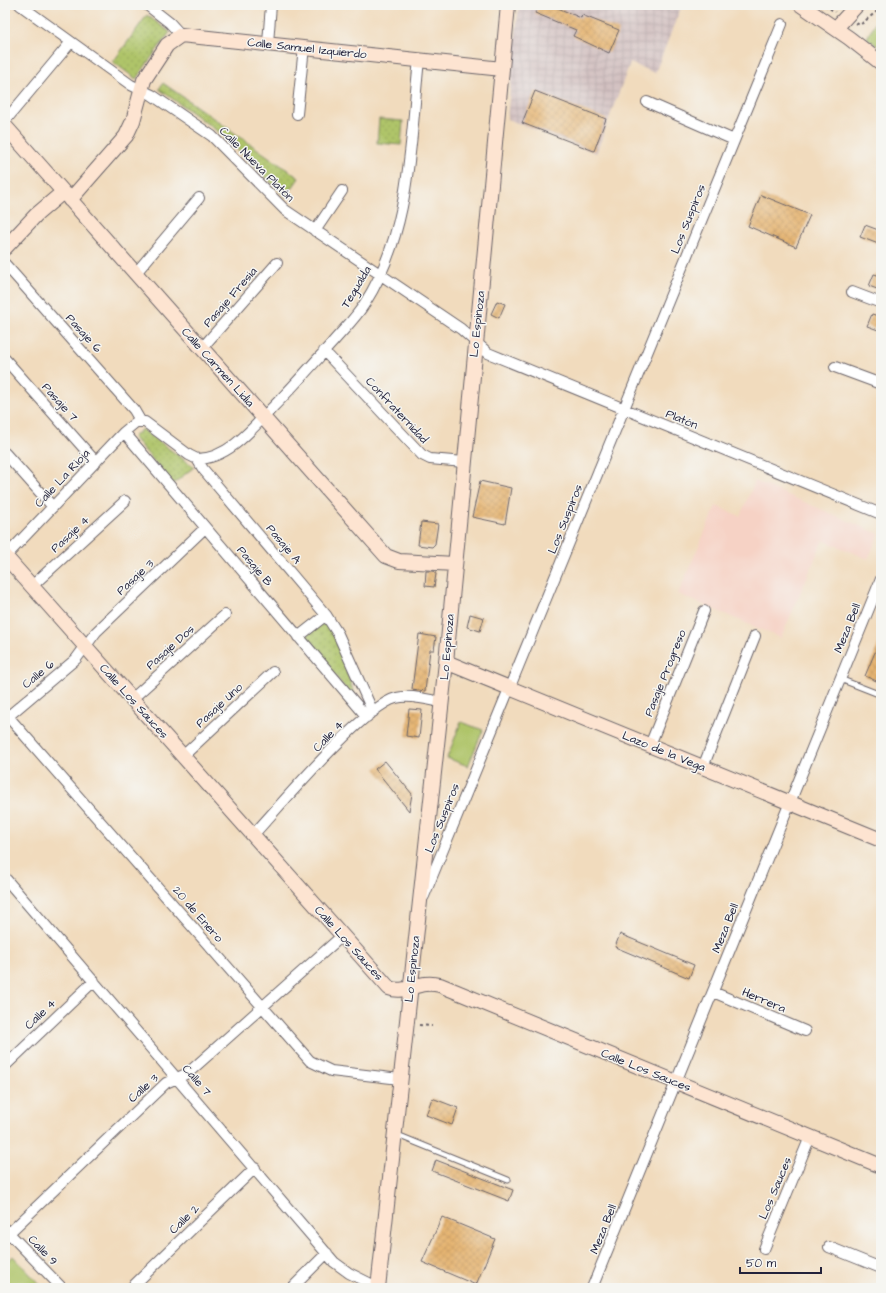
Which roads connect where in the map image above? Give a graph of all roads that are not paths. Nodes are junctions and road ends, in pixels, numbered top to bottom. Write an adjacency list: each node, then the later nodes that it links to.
1 (20, 5): 10 (street, Calle Nueva Platón)
2 (147, 5): 9 (street)
3 (271, 5): 11 (street)
4 (508, 5): 15 (street, Lo Espinoza)
5 (801, 5): 8 (street)
6 (857, 5): 8 (street)
7 (782, 24): 21 (street, Los Suspiros)
8 (836, 28): 14 (street)
9 (181, 34): 11 (street, Calle Samuel Izquierdo); 16 (street)
10 (71, 42): 16 (street, Calle Nueva Platón); 19 (street)
11 (268, 43): 12 (street, Calle Samuel Izquierdo)
12 (304, 47): 13 (street, Calle Samuel Izquierdo); 18 (street)
13 (419, 60): 15 (street, Calle Samuel Izquierdo); 30 (street, Tegualda)
14 (881, 63)
15 (502, 69): 33 (street, Lo Espinoza)
16 (141, 90): 23 (street); 25 (street, Calle Nueva Platón)
17 (646, 102): 21 (street)
18 (297, 114)
19 (5, 121)
20 (5, 126): 23 (street, Calle Carmen Lidia)
21 (734, 140): 39 (street, Los Suspiros)
22 (342, 191): 25 (street)
23 (66, 196): 26 (street); 29 (street, Calle Carmen Lidia)
24 (199, 198): 29 (street)
25 (315, 231): 30 (street, Calle Nueva Platón)
26 (5, 248)
27 (277, 263): 34 (street, Pasaje Fresia)
28 (5, 264): 41 (street, Pasaje 6)
29 (135, 274): 34 (street, Calle Carmen Lidia)
30 (380, 274): 33 (street, Calle Nueva Platón); 35 (street, Tegualda)
31 (852, 292): 32 (street)
32 (881, 303)
33 (475, 342): 39 (street, Platón); 46 (street, Lo Espinoza)
34 (202, 348): 40 (street, Calle Carmen Lidia)
35 (324, 351): 40 (street, Tegualda); 46 (street, Confraternidad)
36 (5, 359): 45 (street, Pasaje 7)
37 (835, 367): 38 (street)
38 (881, 384)
39 (624, 409): 49 (street, Platón); 64 (street, Los Suspiros)
40 (263, 417): 44 (street, Tegualda); 52 (street, Calle Carmen Lidia)
41 (141, 422): 42 (street, Calle La Rioja); 44 (street, Pasaje A)
42 (124, 432): 45 (street, Calle La Rioja); 50 (street, Pasaje B)
43 (5, 453): 48 (street)
44 (198, 459): 57 (street, Pasaje A)
45 (96, 462): 48 (street, Calle La Rioja)
46 (464, 462): 52 (street, Lo Espinoza)
47 (125, 501): 54 (street, Pasaje 4)
48 (53, 507): 51 (street, Calle La Rioja)
49 (881, 514)
50 (205, 528): 59 (street, Pasaje B); 60 (street, Pasaje 3)
51 (5, 556): 54 (street, Calle Los Sauces)
52 (454, 564): 61 (street, Lo Espinoza)
53 (881, 579): 63 (street, Meza Bell)
54 (32, 586): 60 (street, Calle Los Sauces)
55 (704, 611): 70 (street, Pasaje Progreso)
56 (225, 615): 66 (street, Pasaje Dos)
57 (326, 615): 59 (street); 68 (street, Pasaje A)
58 (755, 636): 72 (street)
59 (298, 637): 68 (street, Pasaje B)
60 (85, 646): 66 (street, Calle Los Sauces); 69 (street, Calle 6)
61 (446, 662): 64 (street, Lazo de la Vega); 67 (street, Lo Espinoza)
62 (273, 672): 71 (street, Pasaje Uno)
63 (840, 679): 65 (lane); 73 (street, Meza Bell)
64 (509, 688): 70 (street, Lazo de la Vega); 77 (street, Los Suspiros)
65 (881, 695)
66 (132, 699): 71 (street, Calle Los Sauces)
67 (442, 702): 68 (street, Calle 4); 77 (street, Lo Espinoza)
68 (370, 714): 74 (street, Calle 4)
69 (6, 716): 82 (street, 20 de Enero)
70 (650, 745): 72 (street, Lazo de la Vega)
71 (183, 756): 74 (street, Calle Los Sauces)
72 (703, 767): 73 (street, Lazo de la Vega)
73 (790, 802): 75 (street, Lazo de la Vega); 81 (street, Meza Bell)
74 (253, 835): 78 (street, Calle Los Sauces)
75 (881, 840)
76 (5, 878): 79 (street, Calle 7)
77 (419, 908): 80 (street, Lo Espinoza)
78 (342, 936): 80 (street, Calle Los Sauces); 82 (street, Calle 3)
79 (94, 981): 84 (street, Calle 4); 85 (street, Calle 7)
80 (410, 988): 86 (street, Lo Espinoza); 87 (street, Calle Los Sauces)
81 (713, 992): 83 (street, Herrera); 87 (street, Meza Bell)
82 (262, 1007): 85 (street, Calle 3); 86 (street, 20 de Enero)
83 (805, 1031)
84 (7, 1060)
85 (178, 1077): 91 (street, Calle 7); 93 (street, Calle 3)
86 (400, 1079): 88 (street, Lo Espinoza)
87 (676, 1082): 89 (street, Calle Los Sauces); 102 (street, Meza Bell)
88 (394, 1134): 92 (lane); 101 (street, Lo Espinoza)
89 (810, 1137): 90 (street, Calle Los Sauces); 95 (street, Los Sauces)
90 (881, 1166)
91 (255, 1168): 96 (street, Calle 7); 99 (street, Calle 2)
92 (508, 1180)
93 (6, 1233): 98 (street, Calle 9)
94 (830, 1247): 97 (street)
95 (764, 1249)
96 (327, 1253): 100 (street); 101 (street, Calle 7)
97 (881, 1268)
98 (62, 1288)
99 (131, 1288)
100 (292, 1288)
101 (378, 1288)
102 (592, 1288)

